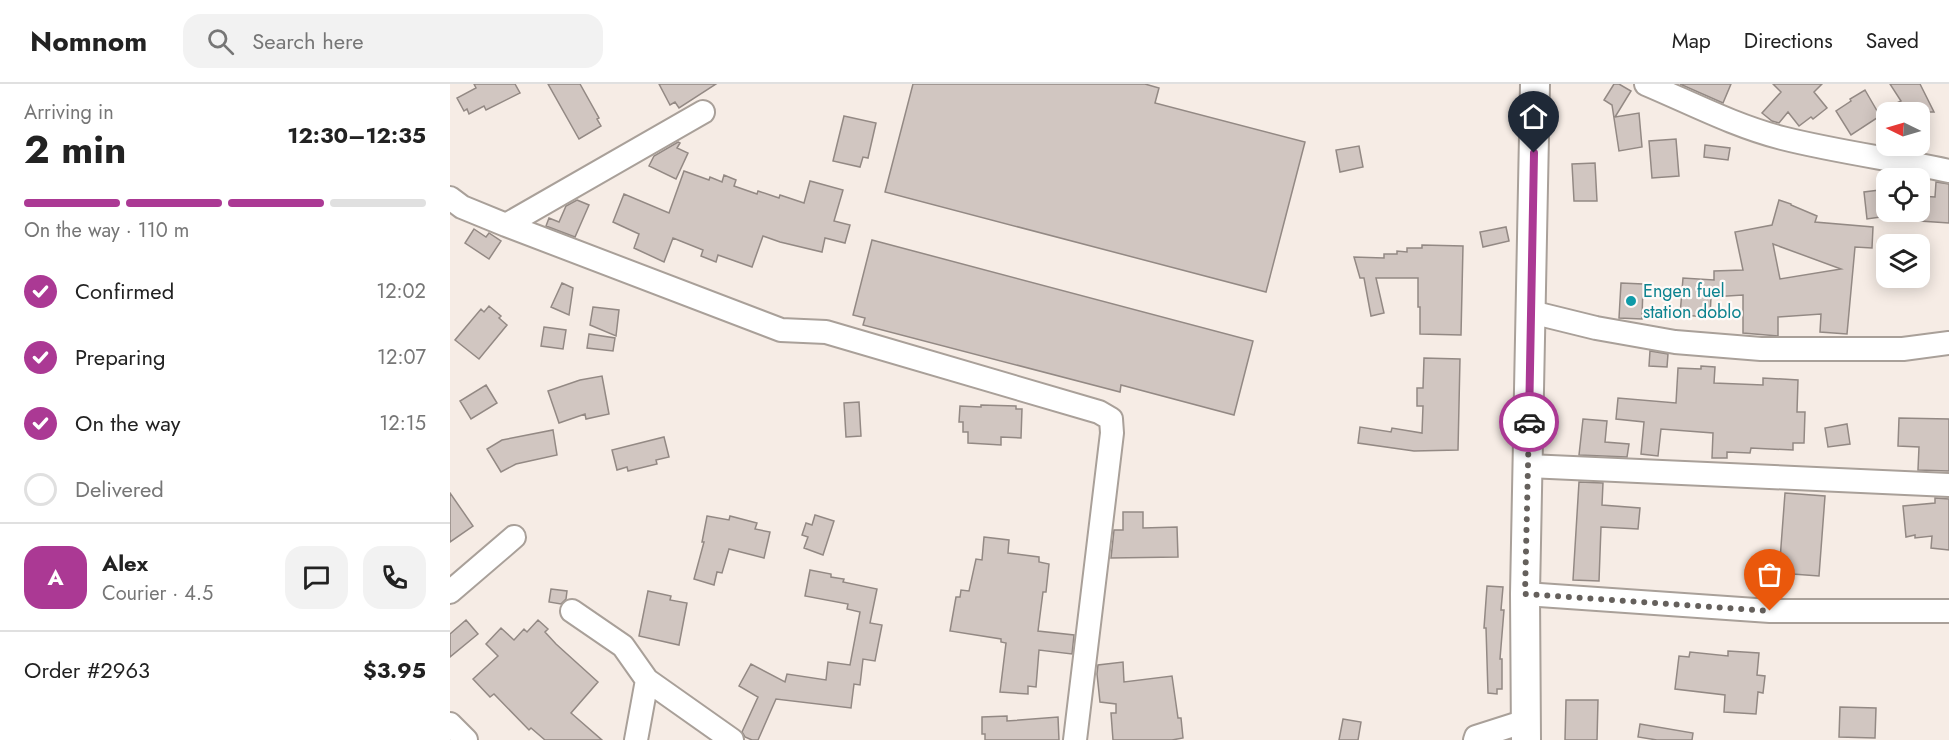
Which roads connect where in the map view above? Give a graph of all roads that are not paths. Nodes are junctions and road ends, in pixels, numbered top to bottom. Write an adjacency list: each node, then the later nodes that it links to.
1 (1535, 84): 7 (main road)
2 (1646, 84): 4 (street)
3 (704, 112): 6 (street)
4 (1949, 171)
5 (450, 198): 6 (street)
6 (506, 225): 22 (street)
7 (1531, 312): 8 (street); 9 (main road)
8 (1949, 343)
9 (1528, 466): 10 (street); 13 (main road)
10 (1949, 485)
11 (514, 537): 12 (street)
12 (450, 592)
13 (1525, 594): 15 (street); 18 (main road)
14 (572, 611): 16 (street)
15 (1949, 612)
16 (647, 680): 20 (street); 21 (street)
17 (450, 724): 19 (street)
18 (1526, 731): 23 (street)
19 (466, 740)
20 (636, 740)
21 (732, 740)
22 (1075, 740)
23 (1475, 740)

